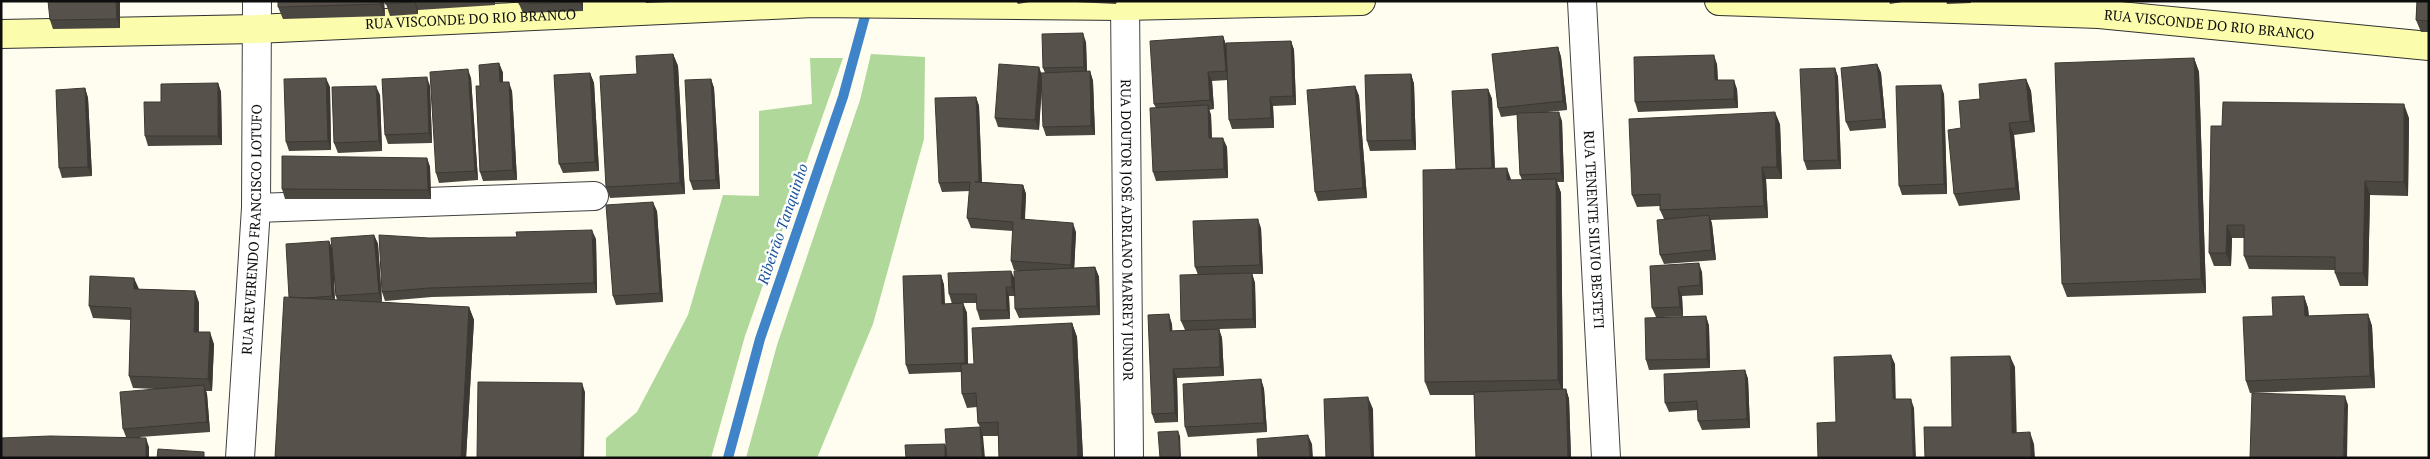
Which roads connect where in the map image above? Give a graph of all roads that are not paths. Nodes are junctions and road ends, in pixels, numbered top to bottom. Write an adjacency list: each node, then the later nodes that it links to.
1 (257, 1): 7 (street, RUA REVERENDO FRANCISCO LOTUFO)
2 (1361, 1): 5 (street, RUA VISCONDE DO RIO BRANCO)
3 (1582, 1): 14 (street, RUA TENENTE SILVIO BESTETI)
4 (1719, 1): 6 (street, RUA VISCONDE DO RIO BRANCO)
5 (1124, 4): 7 (street, RUA VISCONDE DO RIO BRANCO); 13 (street, RUA DOUTOR JOSÉ ADRIANO MARREY JUNIOR)
6 (2100, 8): 9 (street, RUA VISCONDE DO RIO BRANCO)
7 (256, 28): 8 (street, RUA VISCONDE DO RIO BRANCO); 11 (street, RUA REVERENDO FRANCISCO LOTUFO)
8 (1, 34)
9 (2429, 46)
10 (594, 196): 11 (street)
11 (256, 208): 12 (street, RUA REVERENDO FRANCISCO LOTUFO)
12 (240, 458)
13 (1129, 458)
14 (1606, 458)

